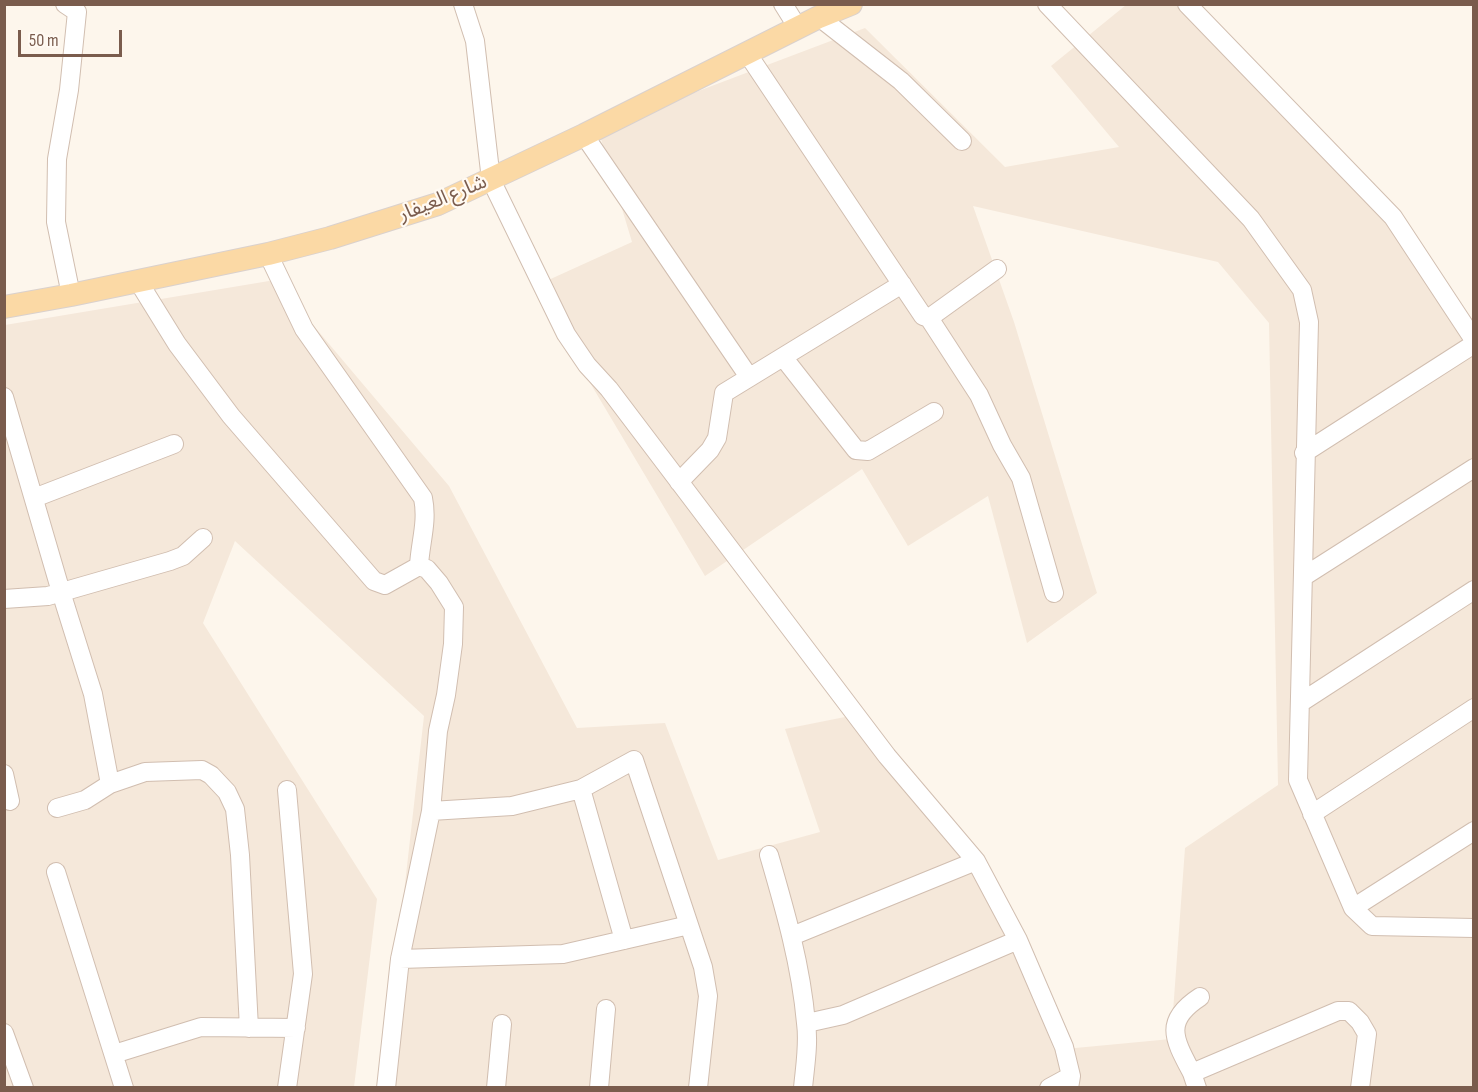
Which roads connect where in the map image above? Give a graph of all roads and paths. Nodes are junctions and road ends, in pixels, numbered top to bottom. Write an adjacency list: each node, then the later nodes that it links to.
1 (65, 4): 17 (street)
2 (463, 4): 12 (street)
3 (783, 4): 8 (street)
4 (851, 4): 7 (main road, شارع العيفار)
5 (1047, 4): 26 (street)
6 (1187, 4): 20 (street)
7 (819, 17): 8 (main road, شارع العيفار); 11 (street)
8 (798, 28): 9 (main road, شارع العيفار)
9 (747, 52): 10 (main road, شارع العيفار); 16 (street)
10 (584, 135): 12 (main road, شارع العيفار); 22 (street)
11 (962, 141)
12 (491, 180): 13 (main road, شارع العيفار); 28 (street)
13 (268, 254): 15 (main road, شارع العيفار); 31 (street)
14 (996, 269): 19 (street)
15 (138, 281): 17 (main road, شارع العيفار); 31 (street)
16 (902, 284): 19 (street); 21 (street)
17 (71, 295): 18 (main road, شارع العيفار)
18 (4, 307)
19 (929, 318): 35 (street)
20 (1473, 342): 26 (street)
21 (783, 357): 22 (street); 24 (street)
22 (749, 377): 28 (street)
23 (4, 397): 29 (street)
24 (934, 412)
25 (174, 444): 29 (street)
26 (1304, 453): 32 (street)
27 (1473, 468): 32 (street)
28 (679, 482): 49 (street)
29 (33, 498): 34 (street)
30 (203, 538): 34 (street)
31 (419, 566): 45 (street)
32 (1304, 577): 37 (street)
33 (1473, 590): 37 (street)
34 (60, 592): 36 (street); 40 (street)
35 (1054, 593)
36 (4, 599)
37 (1300, 703): 46 (street)
38 (1473, 708): 46 (street)
39 (4, 774): 43 (street)
40 (110, 784): 44 (street); 62 (street)
41 (581, 789): 45 (street); 52 (street); 55 (street)
42 (287, 790): 63 (street)
43 (10, 801)
44 (57, 808)
45 (431, 811): 57 (street)
46 (1312, 814): 51 (street)
47 (1473, 831): 51 (street)
48 (769, 855): 54 (street)
49 (976, 861): 54 (street); 56 (street)
50 (56, 872): 65 (street)
51 (1353, 908): 53 (street)
52 (689, 925): 55 (street); 75 (street)
53 (1473, 928)
54 (792, 936): 60 (street)
55 (624, 940): 57 (street)
56 (1018, 940): 60 (street); 68 (street)
57 (400, 959): 72 (street)
58 (1200, 997): 67 (street)
59 (606, 1009): 74 (street)
60 (807, 1023): 76 (street)
61 (502, 1024): 73 (street)
62 (249, 1028): 63 (street); 65 (street)
63 (296, 1028): 71 (street)
64 (4, 1032): 66 (street)
65 (114, 1054): 70 (street)
66 (9, 1062): 69 (street)
67 (1195, 1080): 78 (street)
68 (1070, 1082): 77 (street)
69 (24, 1088)
70 (124, 1088)
71 (287, 1088)
72 (386, 1088)
73 (496, 1088)
74 (599, 1088)
75 (698, 1088)
76 (803, 1088)
77 (1049, 1088)
78 (1360, 1088)

